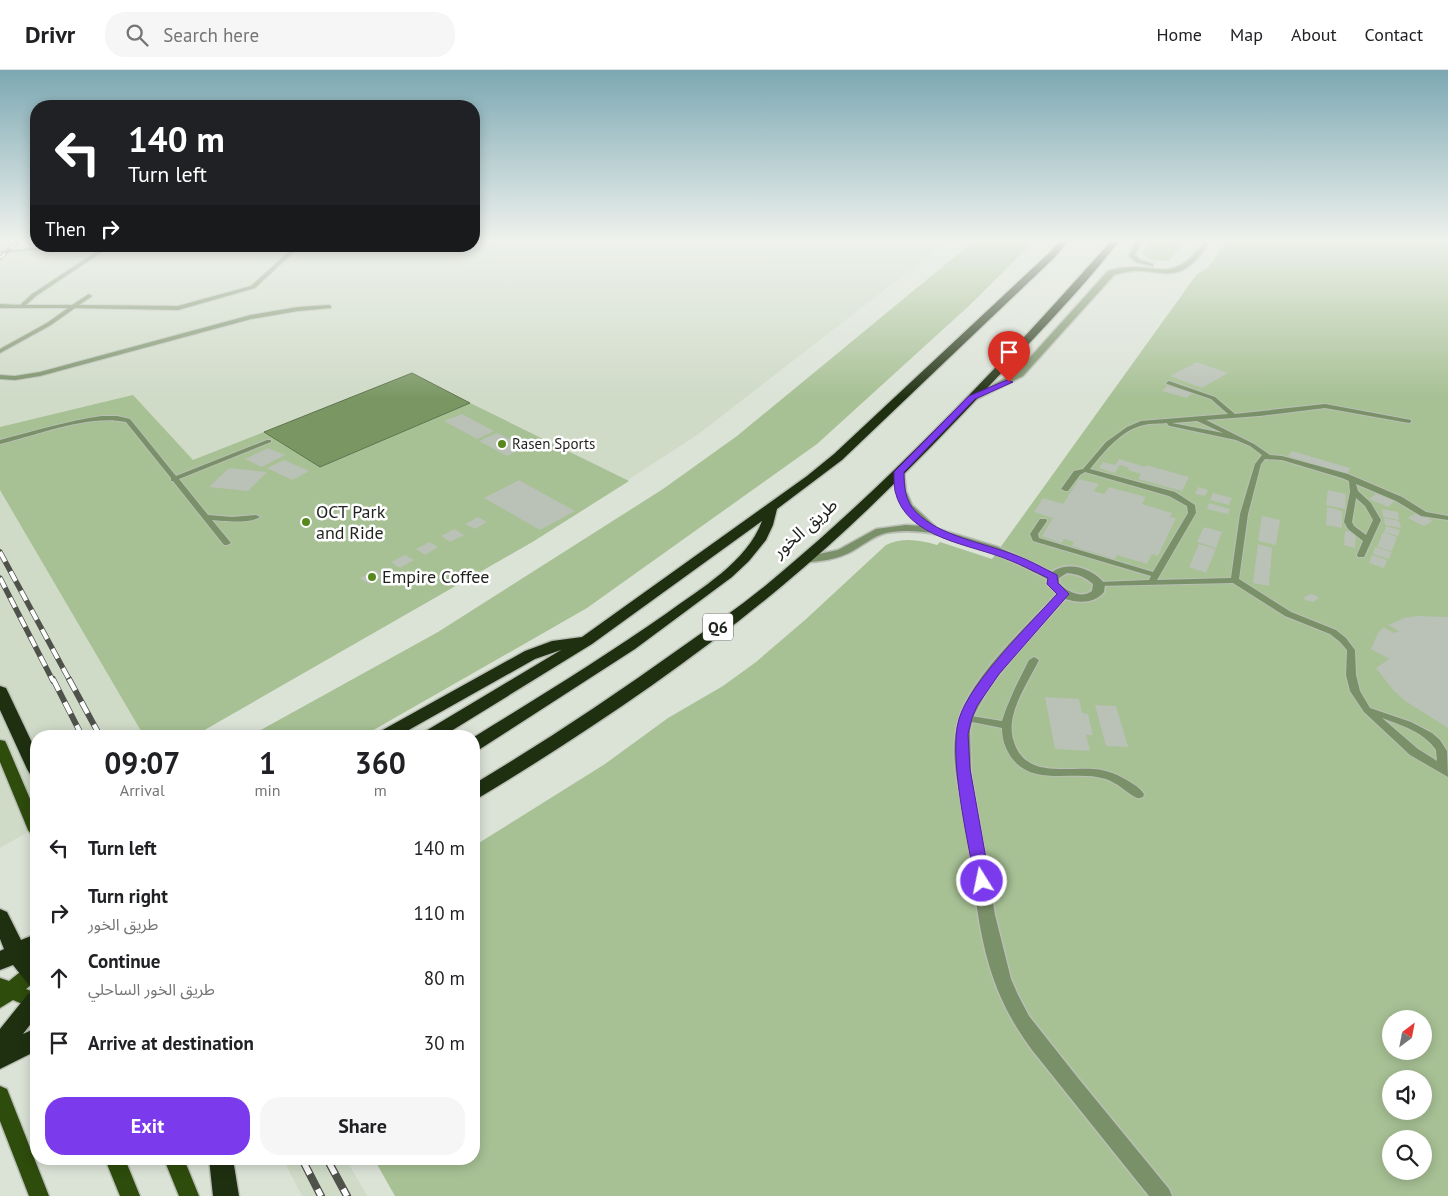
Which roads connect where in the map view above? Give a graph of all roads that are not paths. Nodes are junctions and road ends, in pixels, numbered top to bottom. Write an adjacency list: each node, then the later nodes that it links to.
1 (38, 293): 8 (lane)
2 (237, 293): 10 (lane)
3 (1011, 293): 29 (highway, طريق الخور)
4 (1068, 293): 14 (highway, طريق الخور / Q6)
5 (1093, 293): 14 (street)
6 (88, 296): 10 (lane)
7 (0, 306): 8 (lane)
8 (20, 307): 10 (lane)
9 (329, 307): 12 (lane)
10 (73, 308): 11 (lane)
11 (0, 351)
12 (0, 377)
13 (1169, 383): 15 (lane)
14 (972, 398): 24 (highway, طريق الخور / Q6)
15 (1233, 416): 16 (lane); 17 (lane)
16 (1199, 419): 18 (lane); 19 (lane)
17 (1408, 421)
18 (1153, 422): 19 (lane); 23 (lane)
19 (1236, 438): 22 (lane)
20 (269, 441): 25 (lane)
21 (0, 442): 25 (lane)
22 (1267, 456): 26 (lane); 41 (lane)
23 (1085, 470): 27 (lane); 39 (lane)
24 (899, 472): 34 (street); 38 (highway, طريق الخور / Q6)
25 (174, 479): 30 (lane)
26 (1352, 480): 28 (lane); 32 (lane)
27 (1065, 489)
28 (1354, 492): 35 (lane); 35 (lane)
29 (771, 508): 45 (highway, طريق الخور); 53 (highway)
30 (207, 517): 31 (lane); 36 (lane)
31 (256, 517)
32 (1448, 518)
33 (1043, 521): 39 (lane)
34 (933, 530): 38 (street); 40 (street)
35 (1367, 540): 37 (lane)
36 (227, 543)
37 (1361, 555)
38 (804, 560): 57 (highway, طريق الخور / Q6)
39 (1155, 575): 42 (lane)
40 (1053, 577): 43 (street); 44 (street)
41 (1235, 580): 42 (lane); 48 (lane)
42 (1151, 583): 43 (lane)
43 (1099, 584): 44 (street)
44 (1064, 594): 49 (street)
45 (587, 642): 51 (highway); 52 (highway, طريق الخور)
46 (1034, 660): 50 (lane)
47 (0, 692): 55 (highway)
48 (1367, 710): 56 (lane); 56 (lane)
49 (965, 718): 50 (lane); 79 (street)
50 (1006, 725): 58 (lane)
51 (396, 730)
52 (440, 730)
53 (480, 742)
54 (0, 745): 59 (main road)
55 (30, 756)
56 (1445, 771)
57 (480, 788)
58 (1139, 794)
59 (30, 816)
60 (0, 918): 62 (highway)
61 (30, 946): 62 (highway)
62 (8, 957): 63 (highway)
63 (30, 971)
64 (30, 977): 65 (main road)
65 (4, 992): 66 (main road)
66 (30, 999)
67 (30, 1008): 69 (highway)
68 (30, 1042): 70 (highway)
69 (0, 1046)
70 (0, 1058)
71 (0, 1096): 75 (main road)
72 (117, 1165): 76 (main road)
73 (176, 1165): 77 (main road)
74 (222, 1165): 78 (highway)
75 (39, 1196)
76 (130, 1196)
77 (189, 1196)
78 (226, 1196)
79 (1162, 1196)

